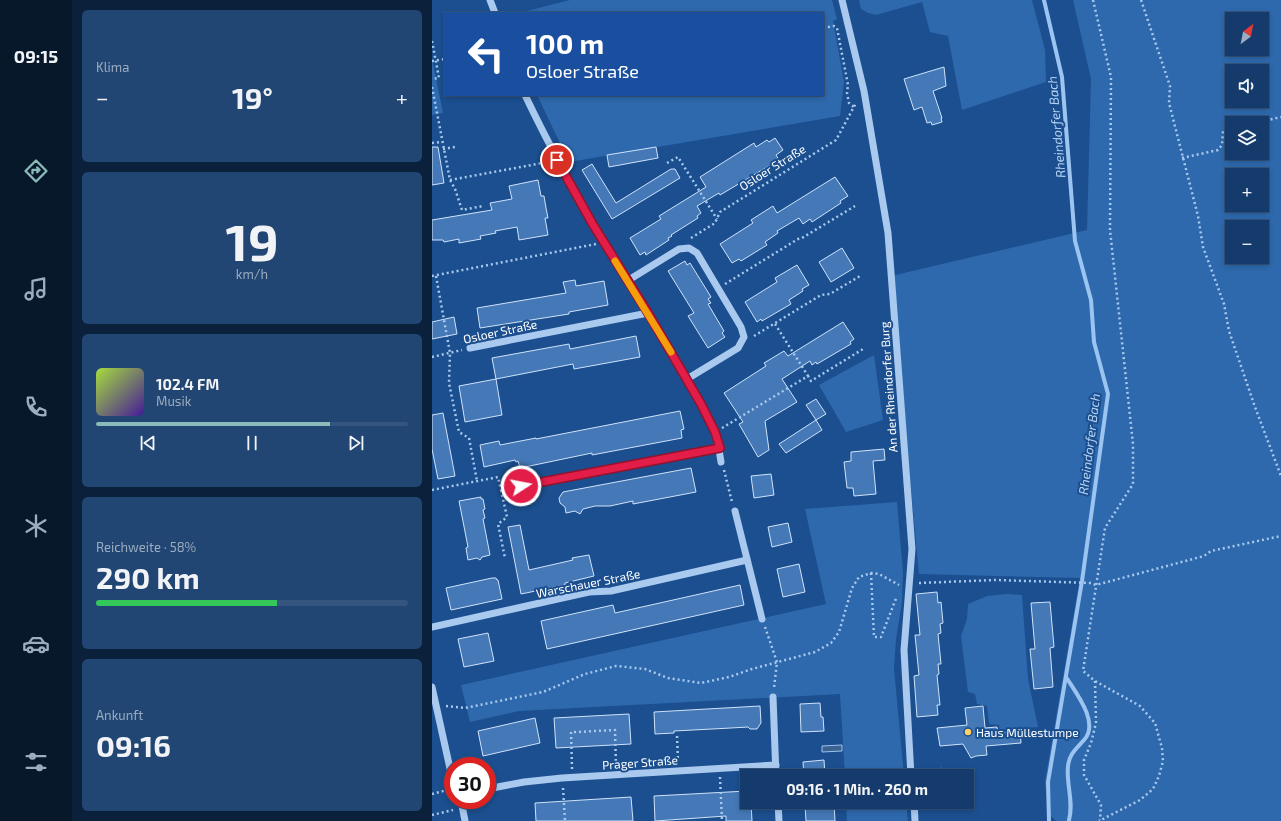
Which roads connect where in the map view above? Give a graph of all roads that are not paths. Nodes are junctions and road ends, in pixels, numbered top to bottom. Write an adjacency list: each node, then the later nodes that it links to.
1 (490, 0): 3 (street)
2 (842, 0): 22 (street, An der Rheindorfer Burg)
3 (495, 12)
4 (525, 96): 5 (street)
5 (628, 281): 6 (street); 8 (street)
6 (648, 313): 7 (street, Osloer Straße); 8 (street)
7 (470, 348)
8 (687, 379): 9 (street)
9 (720, 448): 10 (street); 11 (street)
10 (721, 462)
11 (521, 486)
12 (735, 511): 13 (street)
13 (747, 560): 14 (street); 15 (street, Warschauer Straße)
14 (762, 619)
15 (432, 627)
16 (432, 688): 18 (street)
17 (773, 697): 20 (street)
18 (434, 706): 19 (street)
19 (447, 757)
20 (776, 765): 21 (street); 23 (street, Prager Straße)
21 (776, 769)
22 (911, 769)
23 (496, 787)
24 (463, 809): 27 (street)
25 (778, 809): 28 (street)
26 (914, 809): 29 (street)
27 (465, 821)
28 (779, 821)
29 (915, 821)

